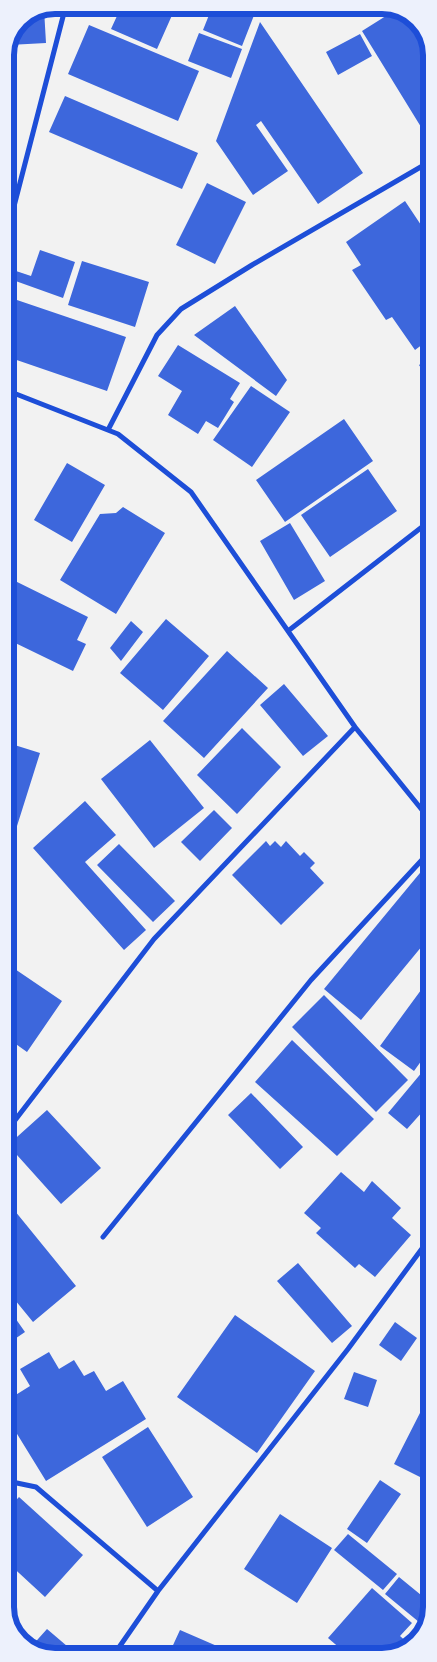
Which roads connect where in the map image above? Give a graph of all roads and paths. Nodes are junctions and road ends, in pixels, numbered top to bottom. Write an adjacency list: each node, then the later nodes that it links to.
1 (64, 14): 3 (street)
2 (423, 166): 5 (street)
3 (14, 206)
4 (14, 394): 5 (street)
5 (108, 430): 7 (street)
6 (423, 526): 7 (street)
7 (288, 631): 8 (street)
8 (355, 727): 9 (street); 11 (street)
9 (423, 810)
10 (423, 859): 12 (street)
11 (14, 1122)
12 (103, 1237)
13 (423, 1247): 15 (street)
14 (14, 1482): 15 (street)
15 (158, 1591): 16 (street)
16 (119, 1648)

